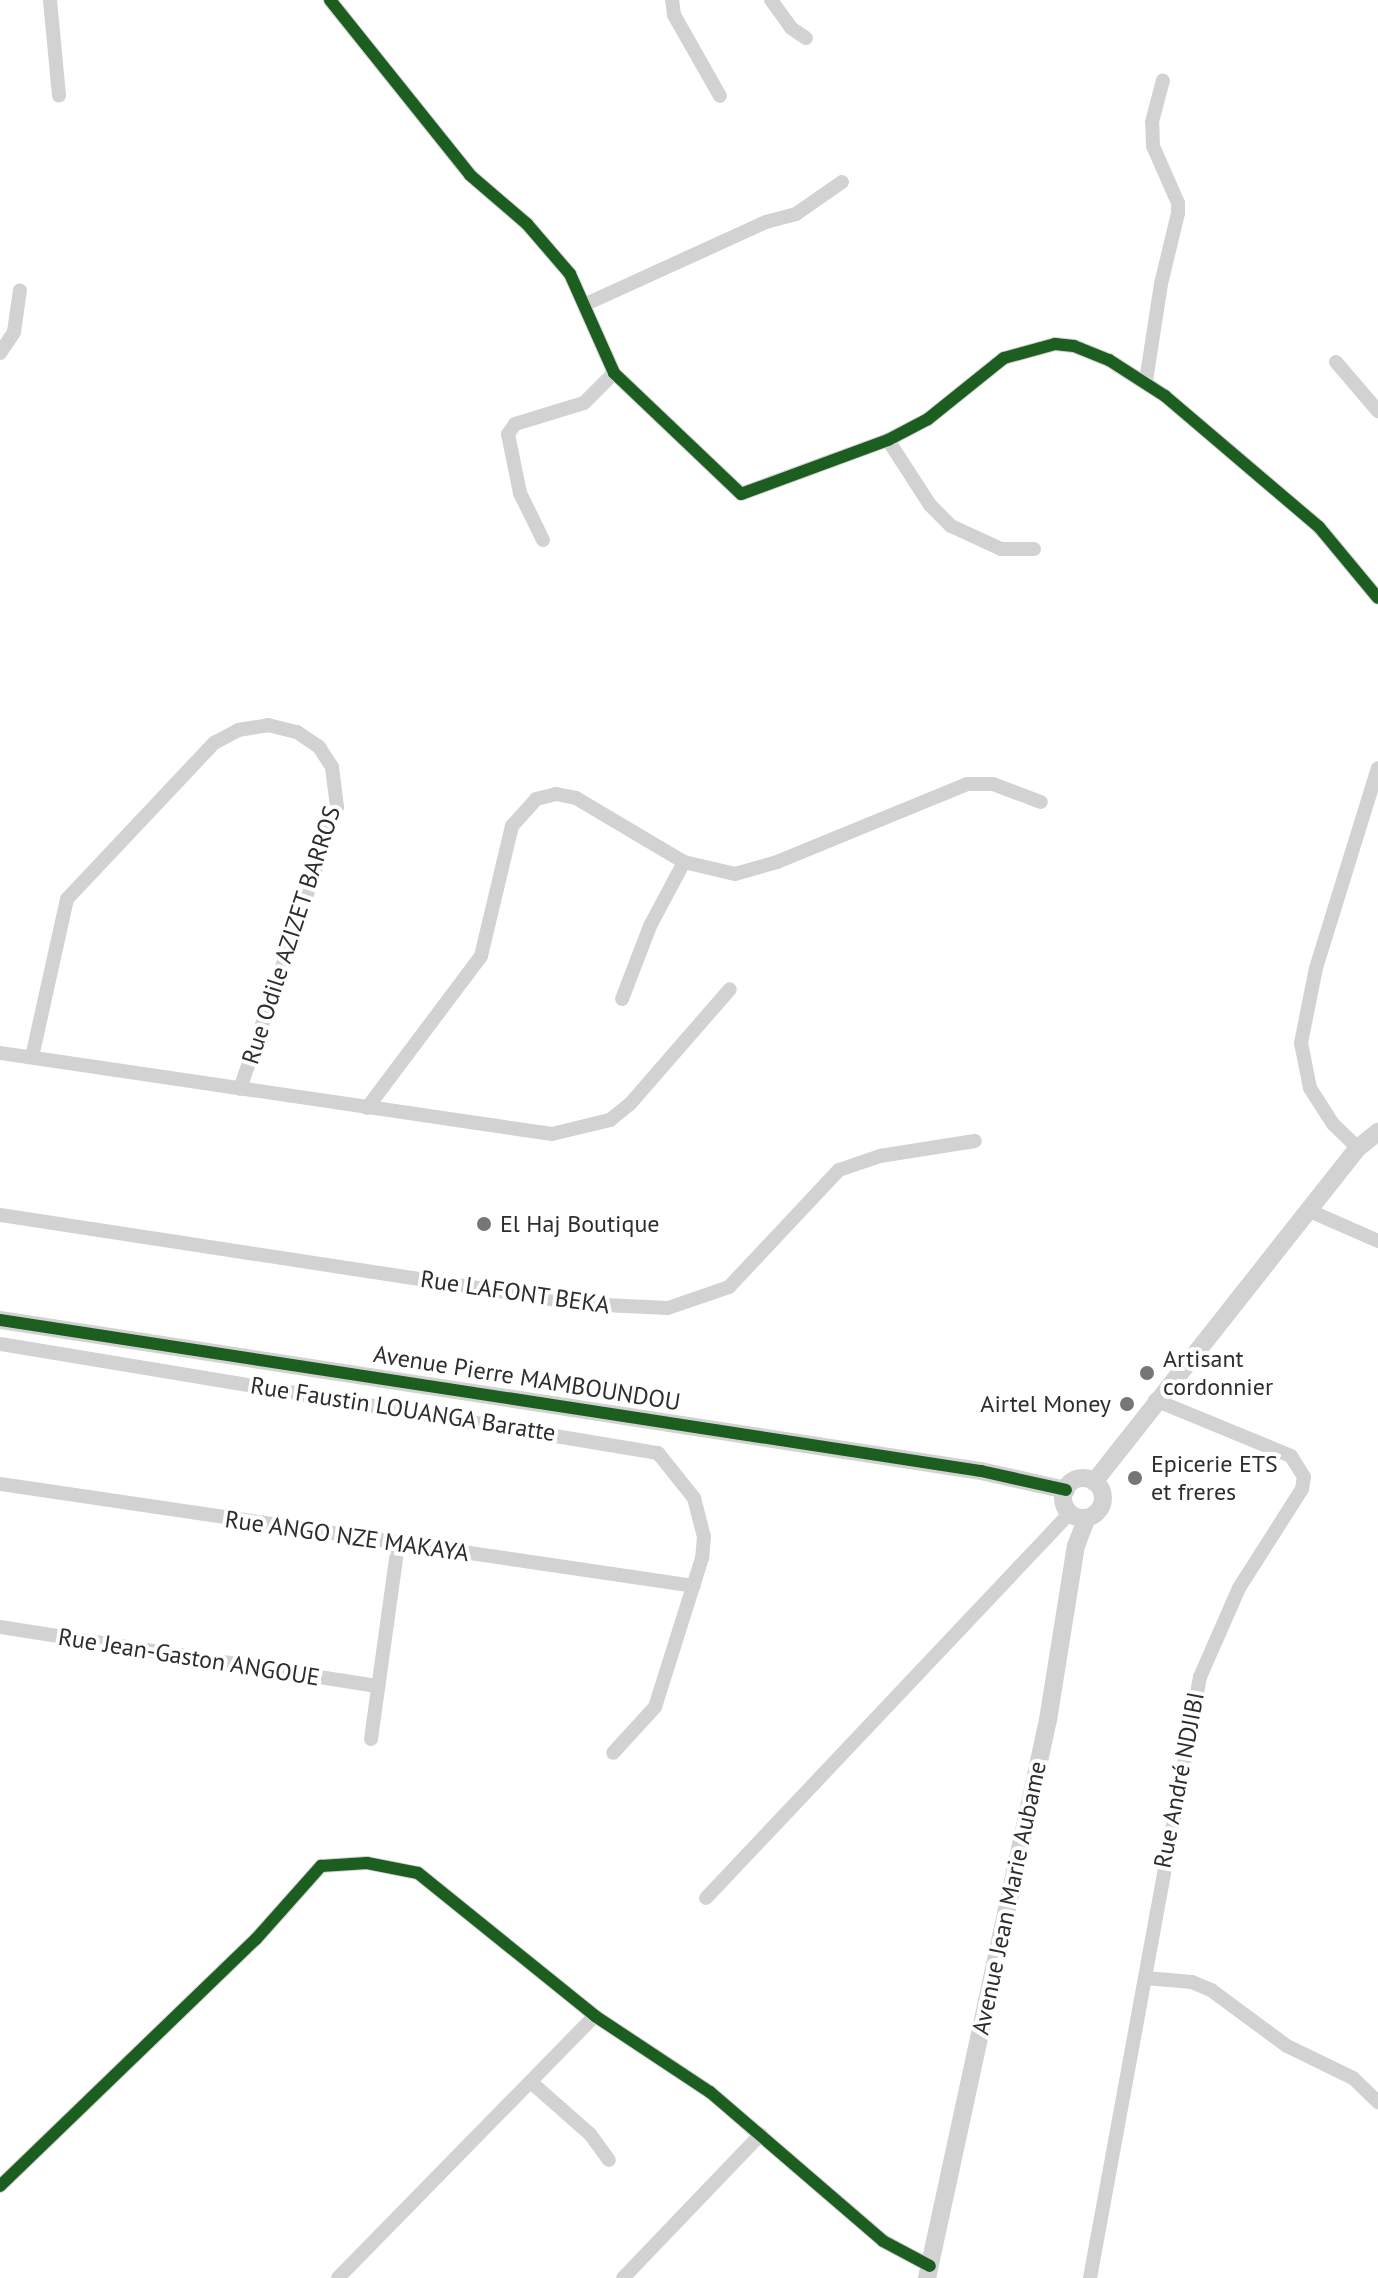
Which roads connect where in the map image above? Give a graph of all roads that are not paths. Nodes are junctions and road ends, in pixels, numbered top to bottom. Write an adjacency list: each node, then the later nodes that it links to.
1 (50, 0): 7 (street)
2 (330, 0): 11 (street)
3 (672, 0): 8 (street)
4 (771, 0): 5 (street)
5 (806, 38)
6 (1163, 80): 15 (street)
7 (59, 96)
8 (720, 96)
9 (842, 182): 11 (street)
10 (20, 290): 12 (street)
11 (586, 304): 14 (street)
12 (0, 353)
13 (1336, 362): 16 (street)
14 (614, 373): 17 (street); 18 (street)
15 (1146, 381): 17 (street); 20 (street)
16 (1378, 411)
17 (888, 440): 19 (street)
18 (543, 540)
19 (1034, 549)
20 (1378, 598)
21 (1378, 768): 32 (street)
22 (1041, 802): 23 (street)
23 (684, 862): 25 (street); 29 (street)
24 (730, 989): 29 (street)
25 (622, 999)
26 (0, 1053): 27 (street)
27 (32, 1057): 28 (street); 28 (street, Rue Odile AZIZET BARROS)
28 (240, 1089): 29 (street)
29 (367, 1108)
30 (1378, 1132): 32 (street)
31 (975, 1141): 34 (street, Rue LAFONT BEKA)
32 (1358, 1148): 33 (street)
33 (1312, 1212): 35 (street); 38 (street)
34 (0, 1215)
35 (1378, 1241)
36 (0, 1320): 41 (street, Avenue Pierre MAMBOUNDOU)
37 (0, 1344): 44 (street, Rue Faustin LOUANGA Baratte)
38 (1155, 1400): 39 (street); 50 (street, Rue André NDJIBI)
39 (1094, 1482): 41 (street); 42 (street)
40 (0, 1484): 43 (street, Rue ANGO NZE MAKAYA)
41 (1066, 1490): 42 (street)
42 (1078, 1515): 49 (street); 57 (street, Avenue Jean Marie Aubame)
43 (398, 1545): 44 (street, Rue ANGO NZE MAKAYA); 46 (street)
44 (694, 1586): 48 (street, Rue Faustin LOUANGA Baratte)
45 (0, 1627): 46 (street, Rue Jean-Gaston ANGOUE)
46 (378, 1686): 47 (street)
47 (371, 1739)
48 (613, 1753)
49 (706, 1898)
50 (1145, 1978): 53 (street); 60 (street, Rue André NDJIBI)
51 (595, 2016): 52 (street); 54 (street); 56 (street)
52 (533, 2084): 55 (street); 58 (street)
53 (1378, 2102)
54 (761, 2134): 57 (street); 59 (street)
55 (609, 2160)
56 (0, 2186)
57 (928, 2272)
58 (341, 2277)
59 (623, 2278)
60 (1090, 2278)

